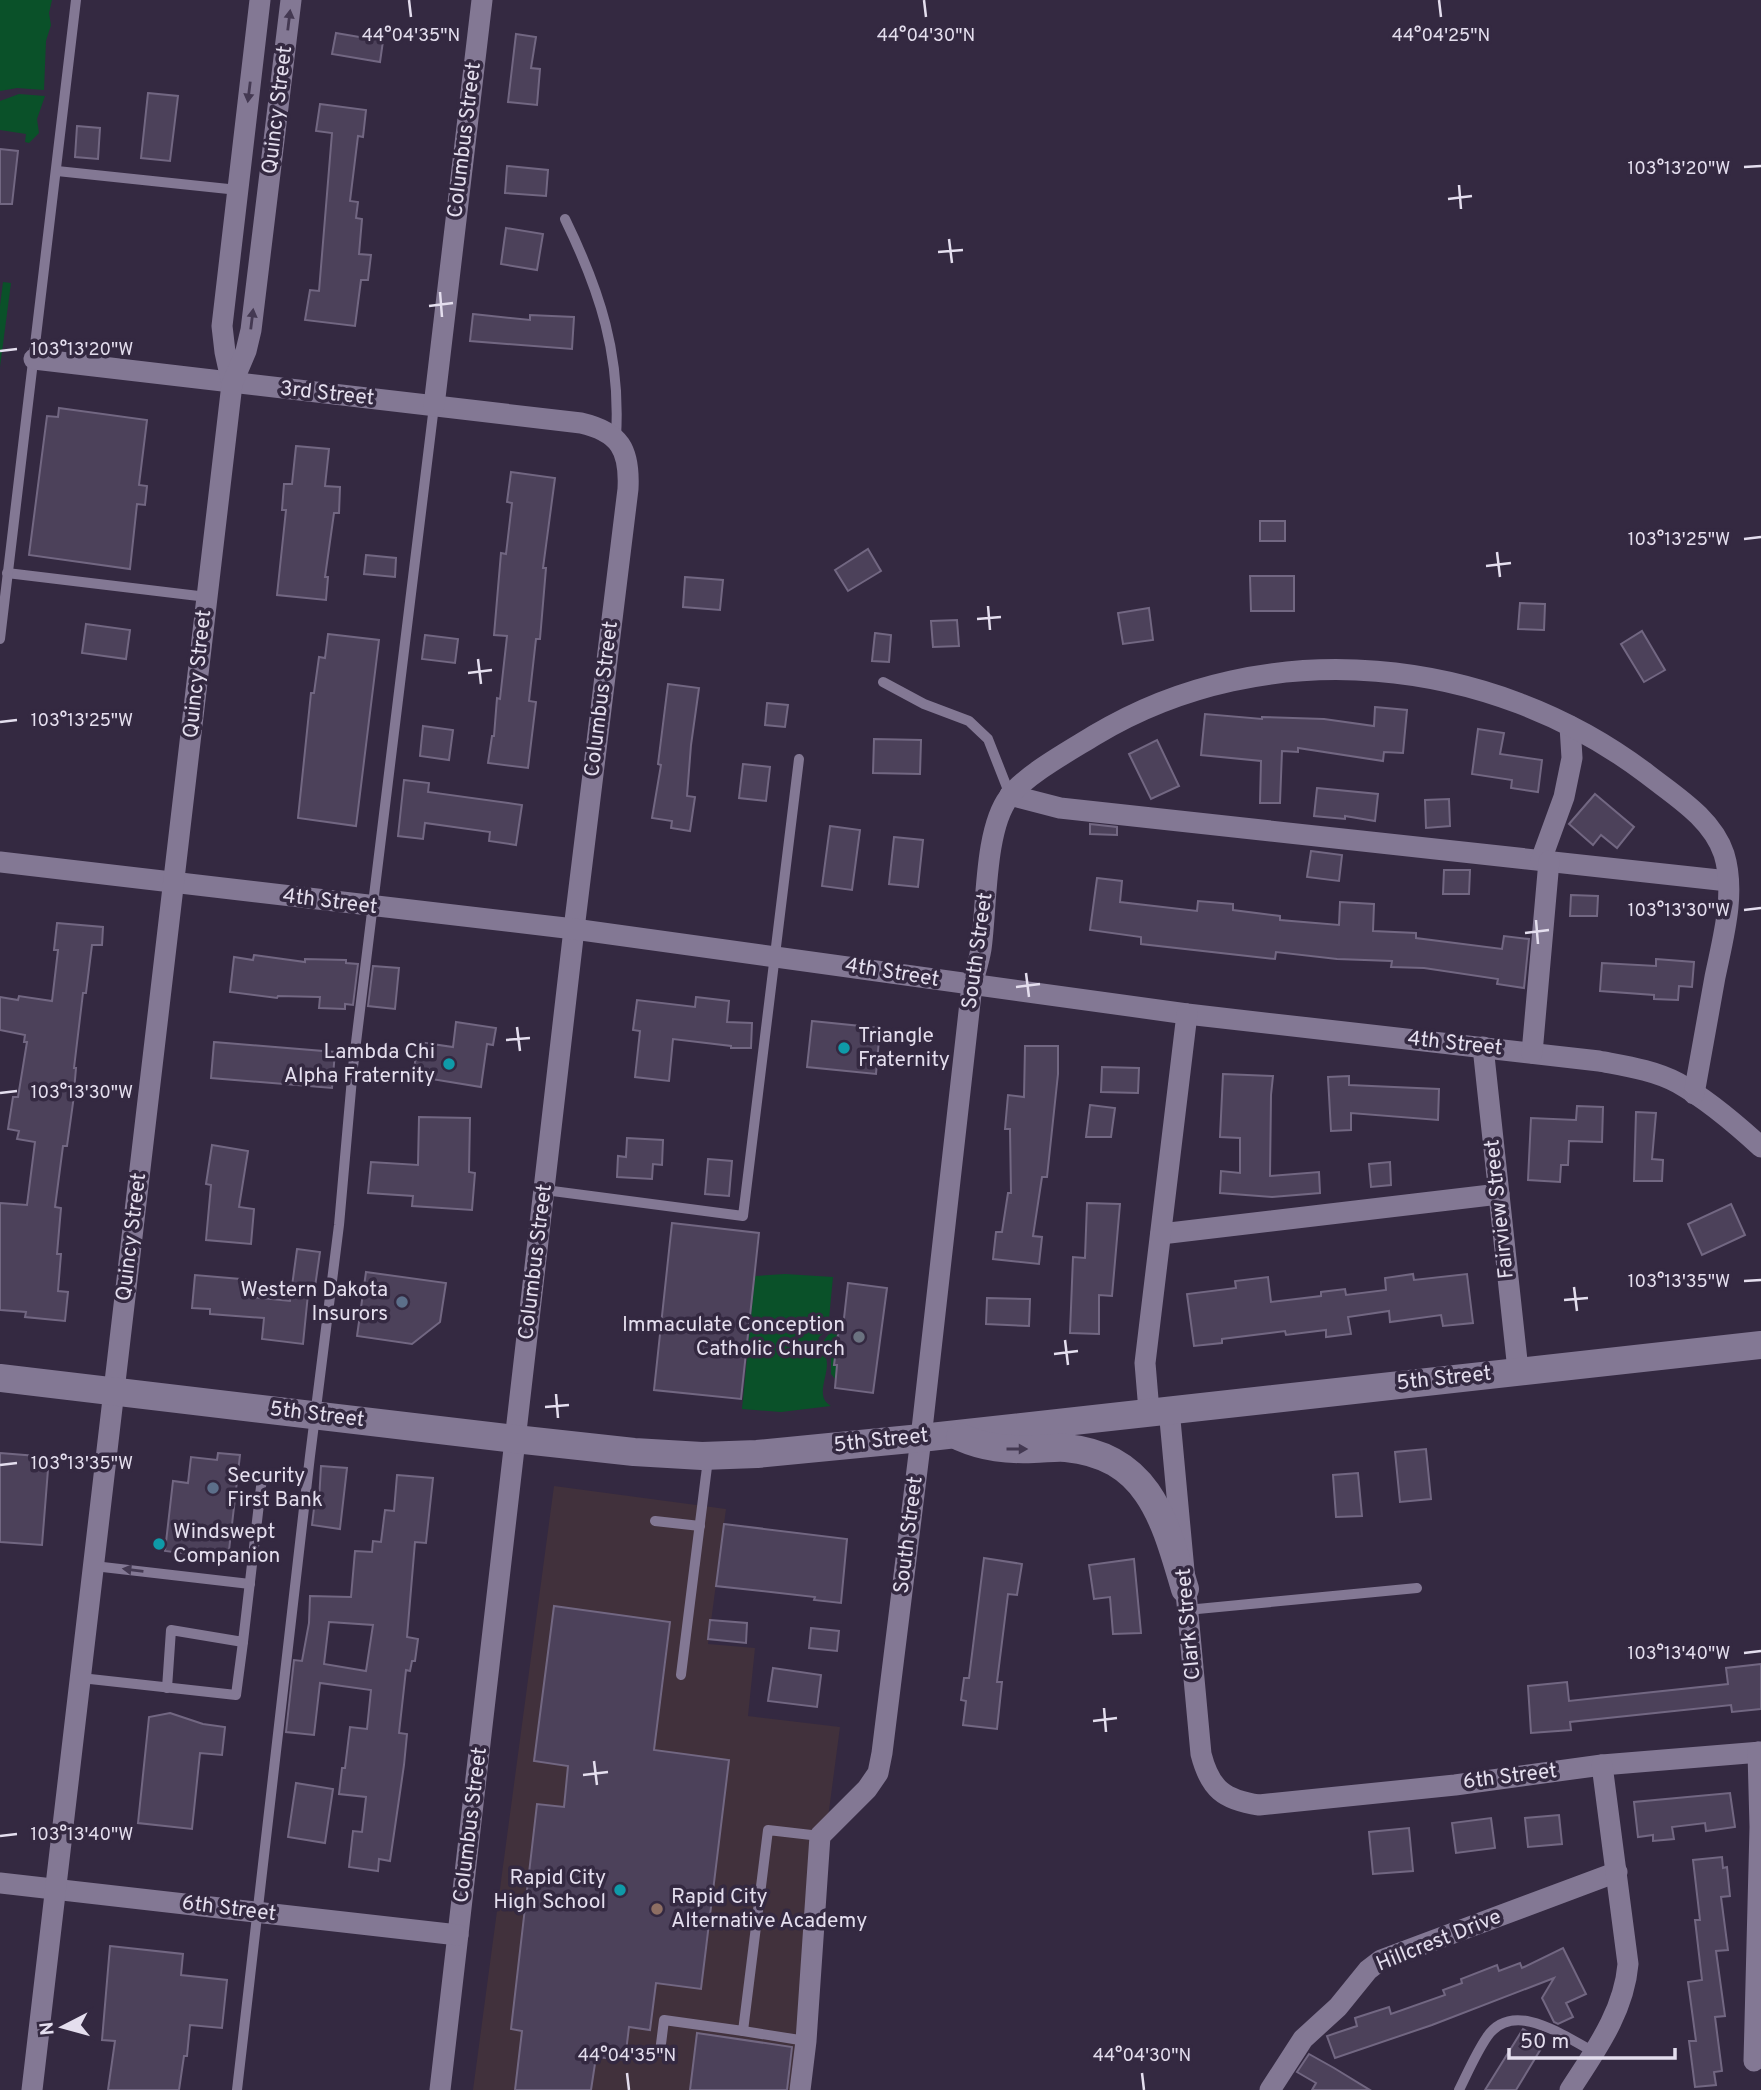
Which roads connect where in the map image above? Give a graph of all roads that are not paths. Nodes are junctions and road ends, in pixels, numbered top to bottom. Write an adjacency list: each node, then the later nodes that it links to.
1 (76, 0): 5 (lane)
2 (260, 0): 6 (street, Quincy Street, one-way to 6)
3 (291, 0): 9 (street, Quincy Street, one-way to 3)
4 (482, 0): 10 (street, Columbus Street)
5 (57, 171): 6 (lane); 8 (lane)
6 (238, 190): 9 (street, Quincy Street)
7 (565, 219): 11 (lane)
8 (34, 359): 9 (street, 3rd Street); 12 (lane)
9 (232, 384): 10 (street, 3rd Street); 13 (street, Quincy Street)
10 (434, 406): 11 (street, 3rd Street); 23 (lane)
11 (616, 437): 24 (street, Columbus Street)
12 (7, 573): 13 (lane); 14 (lane)
13 (207, 597): 22 (street, Quincy Street)
14 (0, 639)
15 (883, 682): 18 (lane)
16 (1570, 726): 18 (street); 19 (street); 21 (street)
17 (799, 759): 25 (lane)
18 (1010, 795): 19 (street); 26 (street, South Street)
19 (1545, 860): 21 (street); 29 (street)
20 (0, 862): 22 (street, 4th Street)
21 (1728, 881): 30 (street)
22 (174, 883): 23 (street, 4th Street); 38 (street, Quincy Street)
23 (374, 907): 24 (street, 4th Street); 40 (lane)
24 (574, 929): 25 (street, 4th Street); 32 (street, Columbus Street)
25 (776, 956): 26 (street, 4th Street); 32 (lane)
26 (972, 985): 27 (street, 4th Street); 42 (street, South Street)
27 (1187, 1014): 28 (street, 4th Street); 34 (street, Clark Street)
28 (1483, 1047): 29 (street, 4th Street); 33 (street, Fairview Street)
29 (1532, 1053): 30 (street, 4th Street)
30 (1694, 1094): 31 (street, 4th Street)
31 (1761, 1147)
32 (545, 1190): 43 (street, Columbus Street)
33 (1499, 1194): 34 (street); 36 (street, Fairview Street)
34 (1161, 1234): 39 (street, Clark Street)
35 (1761, 1345): 36 (main road, 5th Street)
36 (1518, 1370): 39 (main road, 5th Street)
37 (0, 1378): 38 (main road, 5th Street)
38 (113, 1392): 40 (main road, 5th Street); 48 (street, Quincy Street)
39 (1159, 1410): 41 (main road, 5th Street); 51 (street, Clark Street)
40 (314, 1415): 43 (main road, 5th Street); 63 (lane)
41 (951, 1434): 42 (main road, 5th Street); 51 (main road, one-way to 51)
42 (921, 1438): 44 (main road, 5th Street); 59 (street, South Street)
43 (515, 1439): 44 (main road, 5th Street); 64 (street, Columbus Street)
44 (709, 1456): 47 (lane)
45 (262, 1478): 49 (lane)
46 (655, 1521): 47 (lane)
47 (700, 1526): 53 (lane)
48 (94, 1566): 49 (lane, one-way to 48); 54 (street, Quincy Street)
49 (250, 1584): 52 (lane)
50 (1417, 1588): 51 (lane)
51 (1186, 1600): 58 (street, Clark Street)
52 (243, 1642): 55 (lane); 55 (lane)
53 (681, 1675)
54 (81, 1678): 55 (lane); 62 (street, Quincy Street)
55 (167, 1688)
56 (1759, 1752): 57 (street, 6th Street); 69 (street)
57 (1602, 1765): 58 (street, 6th Street); 60 (street)
58 (1259, 1805)
59 (820, 1836): 65 (lane); 66 (street)
60 (1617, 1872): 68 (street); 74 (street, Hillcrest Drive)
61 (0, 1883): 62 (street, 6th Street)
62 (56, 1890): 63 (street, 6th Street); 70 (street, Quincy Street)
63 (258, 1913): 64 (street, 6th Street); 71 (lane)
64 (458, 1935): 72 (street, Columbus Street)
65 (743, 2031): 66 (lane); 67 (lane)
66 (806, 2041): 73 (street)
67 (660, 2052)
68 (1594, 2052): 75 (lane); 76 (street)
69 (1754, 2061)
70 (32, 2090)
71 (237, 2090)
72 (440, 2090)
73 (800, 2090)
74 (1270, 2090)
75 (1459, 2090)
76 (1570, 2090)

